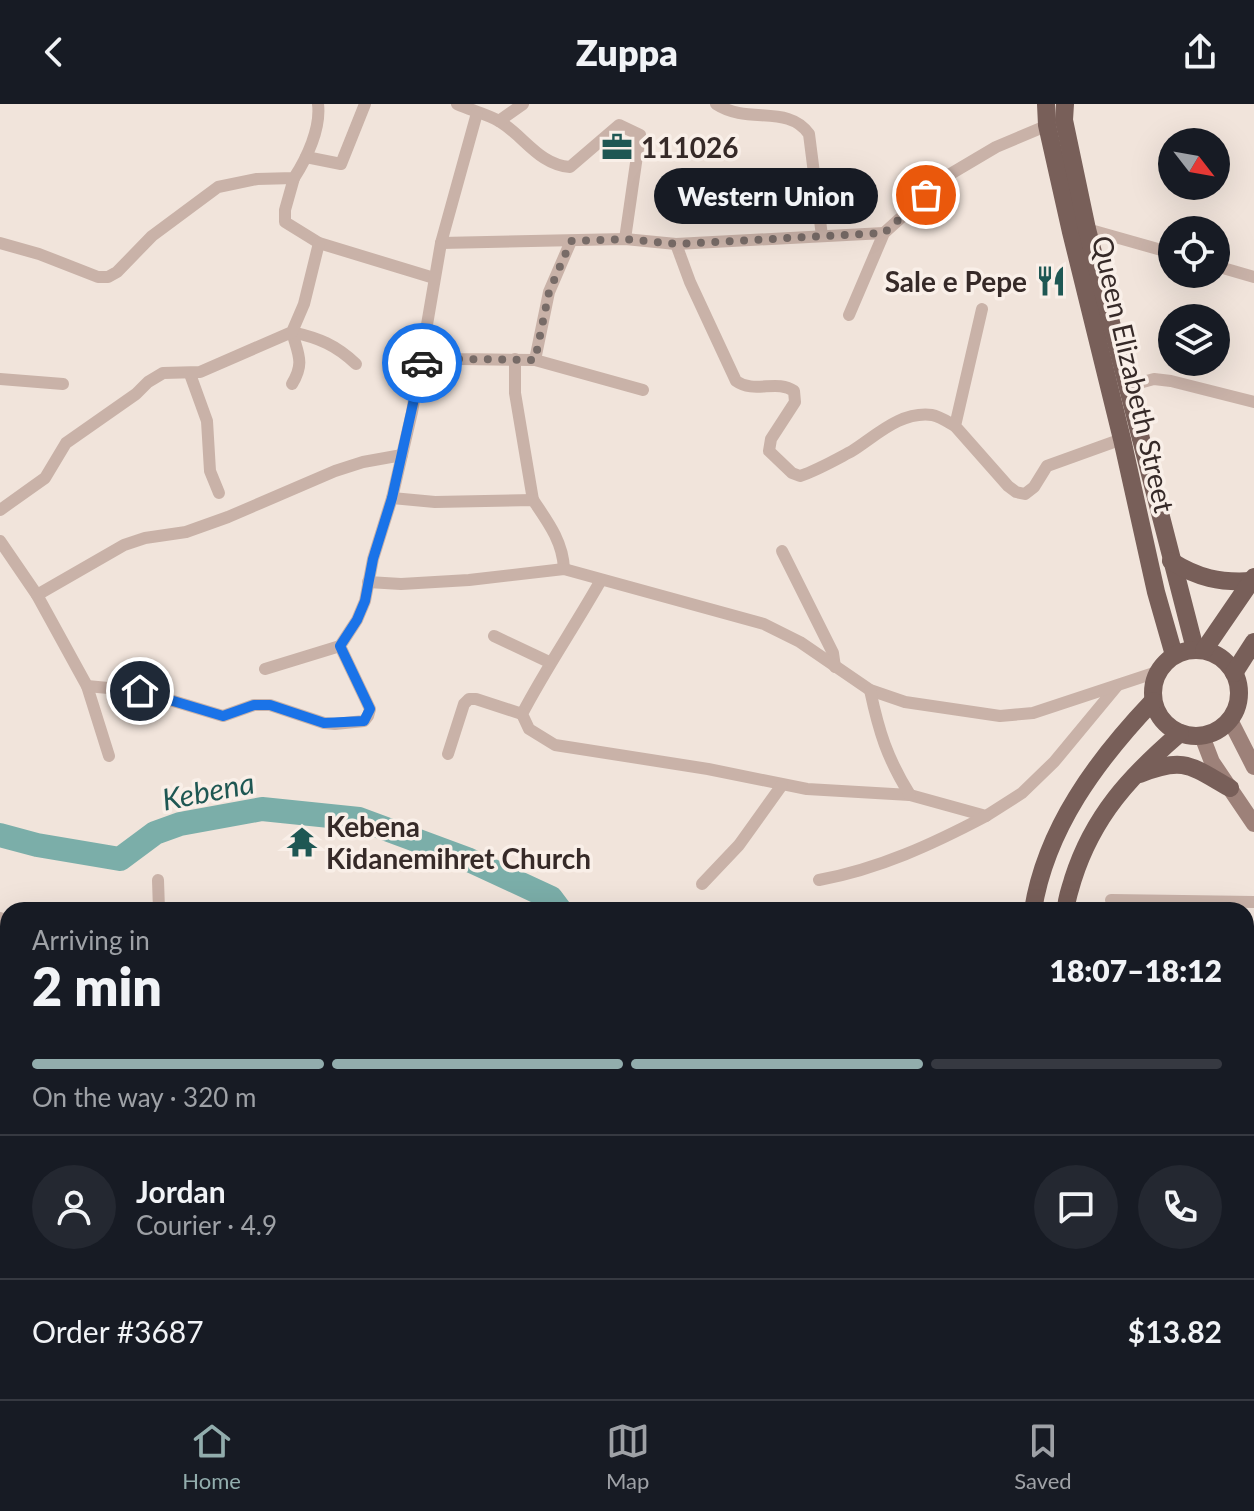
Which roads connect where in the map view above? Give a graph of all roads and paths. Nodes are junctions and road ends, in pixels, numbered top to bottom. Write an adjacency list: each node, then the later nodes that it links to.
1 (318, 104): 10 (street)
2 (365, 104): 10 (street)
3 (457, 104): 7 (street)
4 (523, 104): 9 (street)
5 (716, 104): 14 (street)
6 (1046, 104): 8 (main road, Queen Elizabeth Street)
7 (477, 113): 9 (street); 19 (street)
8 (1059, 116): 12 (main road, Queen Elizabeth Street); 13 (street); 40 (main road, Queen Elizabeth Street)
9 (499, 121): 15 (street)
10 (306, 157): 11 (street)
11 (294, 178): 17 (street); 18 (street)
12 (1087, 229): 21 (street); 36 (main road, Queen Elizabeth Street)
13 (884, 233): 14 (street); 26 (street)
14 (822, 236): 20 (street)
15 (625, 239): 16 (street); 20 (street)
16 (571, 241): 19 (street); 30 (street)
17 (0, 243)
18 (319, 243): 24 (street); 27 (street)
19 (441, 243): 24 (street)
20 (676, 244): 39 (street)
21 (1158, 249)
22 (1230, 270): 23 (street)
23 (1254, 277)
24 (434, 278): 28 (street)
25 (982, 309): 39 (street)
26 (849, 315)
27 (292, 332): 31 (street); 32 (street); 35 (street)
28 (423, 356): 29 (street); 41 (street)
29 (515, 359): 30 (street); 44 (street)
30 (535, 360): 37 (street)
31 (356, 364)
32 (190, 374): 42 (street); 45 (street)
33 (0, 379): 34 (street)
34 (63, 384)
35 (292, 384)
36 (1128, 386): 38 (street); 48 (main road, Queen Elizabeth Street)
37 (643, 390)
38 (1254, 402)
39 (955, 426): 40 (street)
40 (1122, 439): 60 (main road, Queen Elizabeth Street)
41 (402, 455): 43 (street); 55 (street)
42 (219, 493)
43 (392, 498): 44 (street); 54 (street)
44 (533, 500): 50 (street)
45 (0, 510)
46 (0, 541): 49 (street)
47 (782, 551): 62 (street)
48 (1171, 561): 52 (main road); 59 (main road, Queen Elizabeth Street)
49 (13, 562): 51 (street); 55 (street)
50 (564, 569): 53 (street); 54 (street)
51 (0, 570)
52 (1252, 579): 59 (main road)
53 (601, 580): 61 (street); 62 (street)
54 (368, 582): 58 (street)
55 (37, 595): 66 (street)
56 (494, 636): 61 (street)
57 (1254, 642): 65 (main road)
58 (340, 646): 63 (street); 66 (street)
59 (1200, 650): 60 (main road); 65 (main road)
60 (1174, 655): 64 (main road)
61 (549, 662): 70 (street)
62 (835, 667): 68 (street)
63 (265, 669)
64 (1157, 672): 67 (street); 69 (main road)
65 (1234, 673): 71 (main road)
66 (87, 686): 75 (street)
67 (1117, 686): 68 (street); 81 (street)
68 (870, 690): 80 (street)
69 (1153, 701): 72 (main road); 88 (main road)
70 (522, 714): 74 (street); 78 (street)
71 (1230, 720): 73 (main road); 76 (main road)
72 (1180, 733): 73 (main road); 77 (main road)
73 (1202, 736): 79 (main road)
74 (448, 754)
75 (109, 756)
76 (1254, 767)
77 (1130, 778): 79 (main road); 89 (main road)
78 (782, 785): 80 (street); 85 (street)
79 (1230, 788): 82 (main road)
80 (910, 795): 81 (street)
81 (986, 816): 84 (street)
82 (1254, 824)
83 (158, 880): 87 (street)
84 (819, 880)
85 (702, 884)
86 (1111, 900): 90 (street)
87 (159, 902)
88 (1035, 902)
89 (1068, 902)
90 (1254, 902)

